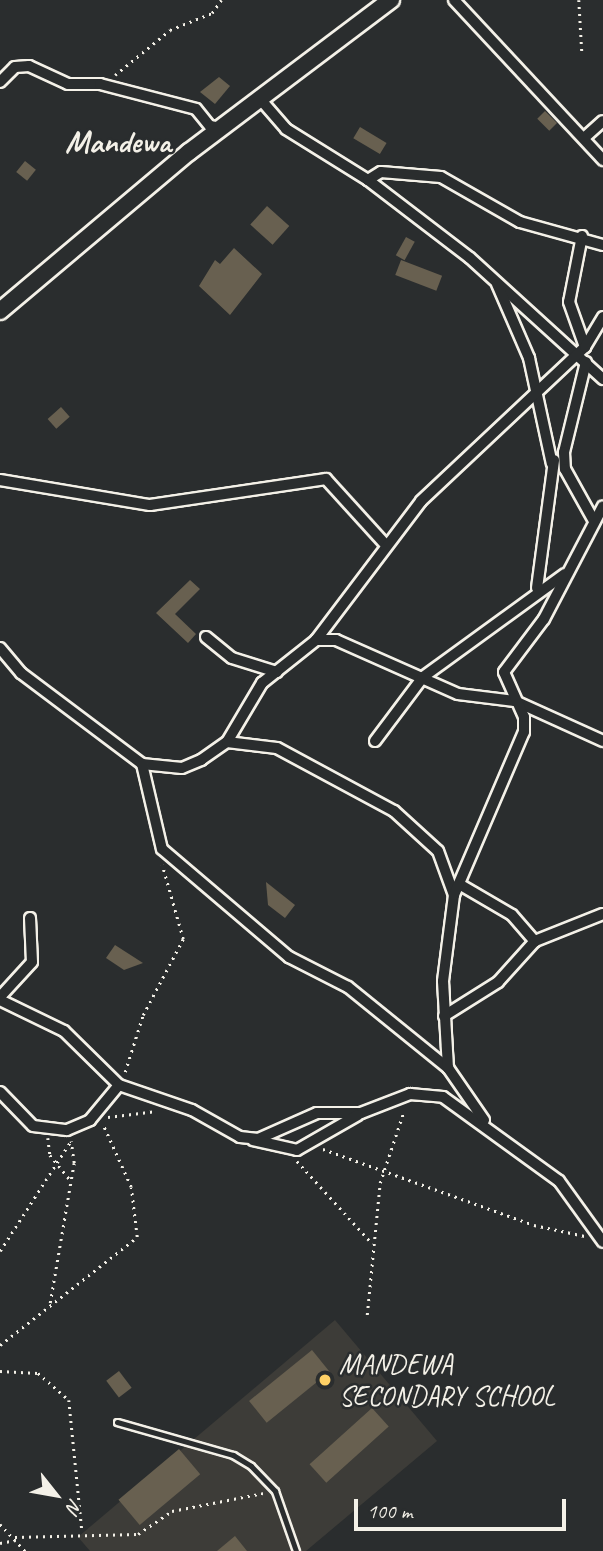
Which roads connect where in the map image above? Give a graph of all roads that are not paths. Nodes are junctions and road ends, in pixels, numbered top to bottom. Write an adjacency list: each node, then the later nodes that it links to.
1 (391, 0): 4 (main road)
2 (454, 0): 7 (street)
3 (0, 82): 6 (street)
4 (261, 100): 6 (main road); 9 (street)
5 (603, 121): 7 (street)
6 (221, 128): 13 (main road)
7 (584, 138): 8 (street)
8 (603, 160)
9 (369, 180): 10 (street); 12 (street)
10 (582, 236): 11 (street); 15 (street)
11 (603, 245)
12 (497, 284): 15 (street); 17 (street)
13 (2, 307)
14 (603, 317): 15 (street)
15 (583, 355): 16 (street); 17 (street); 18 (street)
16 (603, 379)
17 (537, 391): 19 (street); 23 (street)
18 (567, 436): 19 (street); 22 (street)
19 (552, 464): 25 (street)
20 (0, 480): 23 (street)
21 (603, 506): 22 (street)
22 (594, 521): 24 (street)
23 (384, 543): 27 (street)
24 (566, 573): 25 (street); 31 (street)
25 (537, 588): 30 (street)
26 (206, 638): 29 (street)
27 (316, 640): 29 (street); 30 (street)
28 (0, 648): 35 (street)
29 (277, 672): 34 (street)
30 (423, 677): 31 (street); 32 (street)
31 (515, 701): 33 (street); 36 (street)
32 (375, 741)
33 (603, 741)
34 (227, 742): 35 (street); 37 (street)
35 (142, 764): 43 (street)
36 (459, 884): 37 (street); 40 (street)
37 (454, 895): 42 (street)
38 (603, 914): 40 (street)
39 (30, 918): 41 (street)
40 (535, 941): 42 (street)
41 (0, 998): 44 (street)
42 (444, 1016): 43 (street)
43 (447, 1068): 47 (street)
44 (119, 1085): 45 (street); 48 (street)
45 (0, 1092)
46 (361, 1113): 47 (street); 48 (street); 48 (street)
47 (486, 1122): 49 (street)
48 (249, 1139)
49 (601, 1240)
50 (117, 1422): 51 (lane)
51 (296, 1551)

